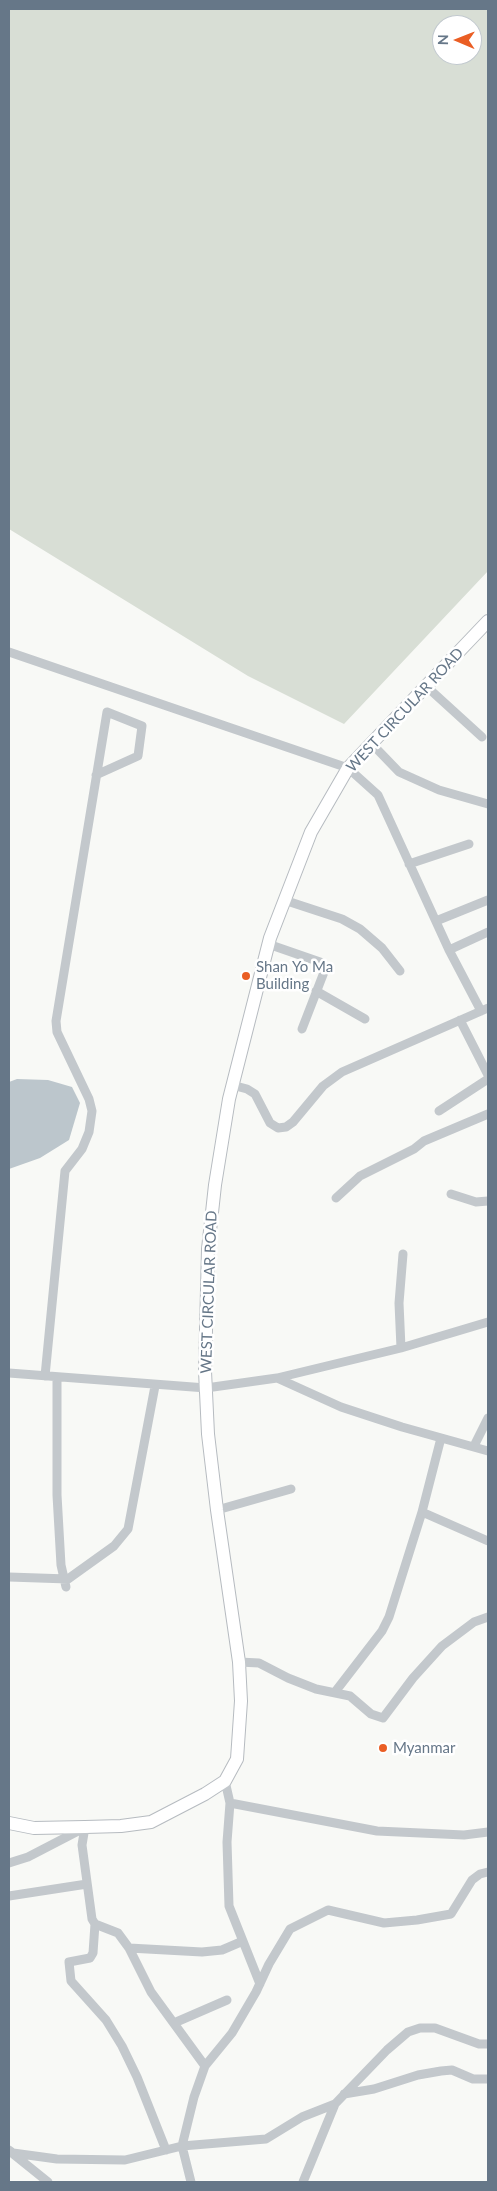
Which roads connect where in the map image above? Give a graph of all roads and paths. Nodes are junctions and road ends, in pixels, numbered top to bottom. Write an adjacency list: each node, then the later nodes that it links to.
1 (488, 621): 3 (street, WEST CIRCULAR ROAD)
2 (9, 652): 6 (street)
3 (426, 686): 4 (street); 5 (street, WEST CIRCULAR ROAD)
4 (482, 737)
5 (372, 744): 6 (street, WEST CIRCULAR ROAD); 8 (street)
6 (348, 768): 10 (street); 11 (street, WEST CIRCULAR ROAD)
7 (96, 775): 7 (street); 35 (street)
8 (488, 804)
9 (469, 844): 10 (street)
10 (409, 864): 13 (street)
11 (284, 900): 15 (street, WEST CIRCULAR ROAD); 17 (street)
12 (488, 900): 13 (street)
13 (436, 921): 16 (street)
14 (488, 932): 16 (street)
15 (268, 944): 18 (street); 25 (street, WEST CIRCULAR ROAD)
16 (449, 950): 19 (street)
17 (400, 970)
18 (316, 991): 20 (street); 22 (street)
19 (485, 1010): 21 (street)
20 (366, 1019)
21 (460, 1020): 23 (street); 25 (street)
22 (302, 1029)
23 (488, 1075)
24 (488, 1079): 26 (street)
25 (232, 1085): 39 (street, WEST CIRCULAR ROAD)
26 (439, 1111)
27 (488, 1114): 29 (street)
28 (451, 1194): 30 (street)
29 (336, 1198)
30 (488, 1201)
31 (403, 1254): 33 (street)
32 (488, 1322): 33 (street)
33 (401, 1348): 37 (street)
34 (9, 1373): 35 (street)
35 (45, 1376): 36 (street)
36 (57, 1377): 38 (street); 49 (street)
37 (277, 1378): 39 (street); 41 (street)
38 (155, 1386): 39 (street); 49 (street)
39 (206, 1388): 45 (street, WEST CIRCULAR ROAD)
40 (488, 1418): 42 (street)
41 (441, 1438): 42 (street); 46 (street)
42 (474, 1446): 43 (street)
43 (488, 1451)
44 (291, 1489): 45 (street)
45 (217, 1510): 51 (street, WEST CIRCULAR ROAD)
46 (422, 1512): 47 (street); 52 (street)
47 (488, 1541)
48 (9, 1577): 49 (street)
49 (65, 1583)
50 (488, 1617): 52 (street)
51 (238, 1662): 52 (street); 53 (street, WEST CIRCULAR ROAD)
52 (335, 1692)
53 (225, 1781): 54 (street); 56 (street, WEST CIRCULAR ROAD)
54 (230, 1804): 57 (street); 63 (street)
55 (9, 1823): 56 (street, WEST CIRCULAR ROAD)
56 (85, 1827): 58 (street); 60 (street)
57 (488, 1832)
58 (9, 1863)
59 (488, 1872): 65 (street)
60 (86, 1884): 61 (street); 62 (street)
61 (9, 1896)
62 (95, 1924): 64 (street); 74 (street)
63 (243, 1940): 64 (street); 65 (street)
64 (129, 1948): 67 (street)
65 (260, 1984): 69 (street)
66 (227, 2000): 67 (street)
67 (174, 2023): 69 (street)
68 (488, 2044): 71 (street)
69 (205, 2066): 73 (street)
70 (488, 2078): 71 (street)
71 (343, 2094): 72 (street)
72 (335, 2104): 73 (street); 78 (street)
73 (182, 2146): 74 (street); 77 (street)
74 (166, 2150): 75 (street)
75 (10, 2153): 76 (street)
76 (48, 2182)
77 (191, 2182)
78 (303, 2182)

